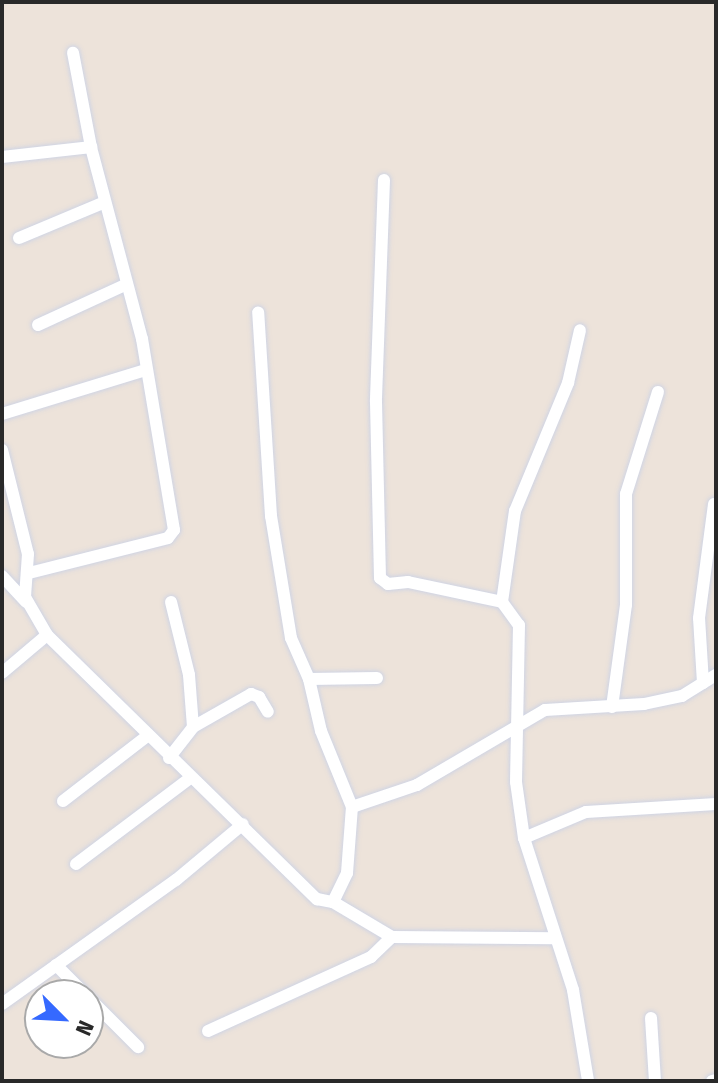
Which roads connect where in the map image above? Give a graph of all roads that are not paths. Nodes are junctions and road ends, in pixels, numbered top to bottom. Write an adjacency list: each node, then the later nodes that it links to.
1 (73, 53): 2 (street)
2 (91, 147): 3 (street); 5 (street)
3 (2, 157)
4 (384, 180): 20 (street)
5 (105, 202): 6 (street); 7 (street)
6 (19, 238)
7 (125, 285): 9 (street); 11 (street)
8 (258, 312): 25 (street)
9 (38, 325)
10 (580, 330): 20 (street)
11 (146, 370): 13 (street); 16 (street)
12 (658, 392): 27 (street)
13 (2, 414)
14 (2, 450): 16 (street)
15 (714, 504): 26 (street)
16 (29, 573): 18 (street)
17 (2, 576): 18 (street)
18 (26, 602): 21 (street)
19 (171, 602): 29 (street)
20 (502, 602): 30 (street)
21 (47, 635): 22 (street); 31 (street)
22 (2, 673)
23 (716, 675): 26 (street)
24 (377, 678): 25 (street)
25 (309, 679): 36 (street)
26 (703, 683): 27 (street)
27 (612, 707): 30 (street)
28 (268, 712): 29 (street)
29 (193, 727): 32 (street)
30 (519, 730): 36 (street); 38 (street)
31 (147, 736): 32 (street); 34 (street)
32 (169, 758): 33 (street)
33 (190, 778): 37 (street); 39 (street)
34 (63, 801)
35 (716, 804): 38 (street)
36 (352, 807): 40 (street)
37 (243, 824): 40 (street); 43 (street)
38 (524, 838): 42 (street)
39 (76, 864)
40 (333, 902): 41 (street)
41 (392, 937): 42 (street); 48 (street)
42 (555, 938): 50 (street)
43 (56, 965): 44 (street); 45 (street)
44 (70, 979)
45 (2, 1004)
46 (104, 1013): 49 (street)
47 (651, 1018): 51 (street)
48 (208, 1031)
49 (138, 1047)
50 (588, 1081)
51 (655, 1081)

